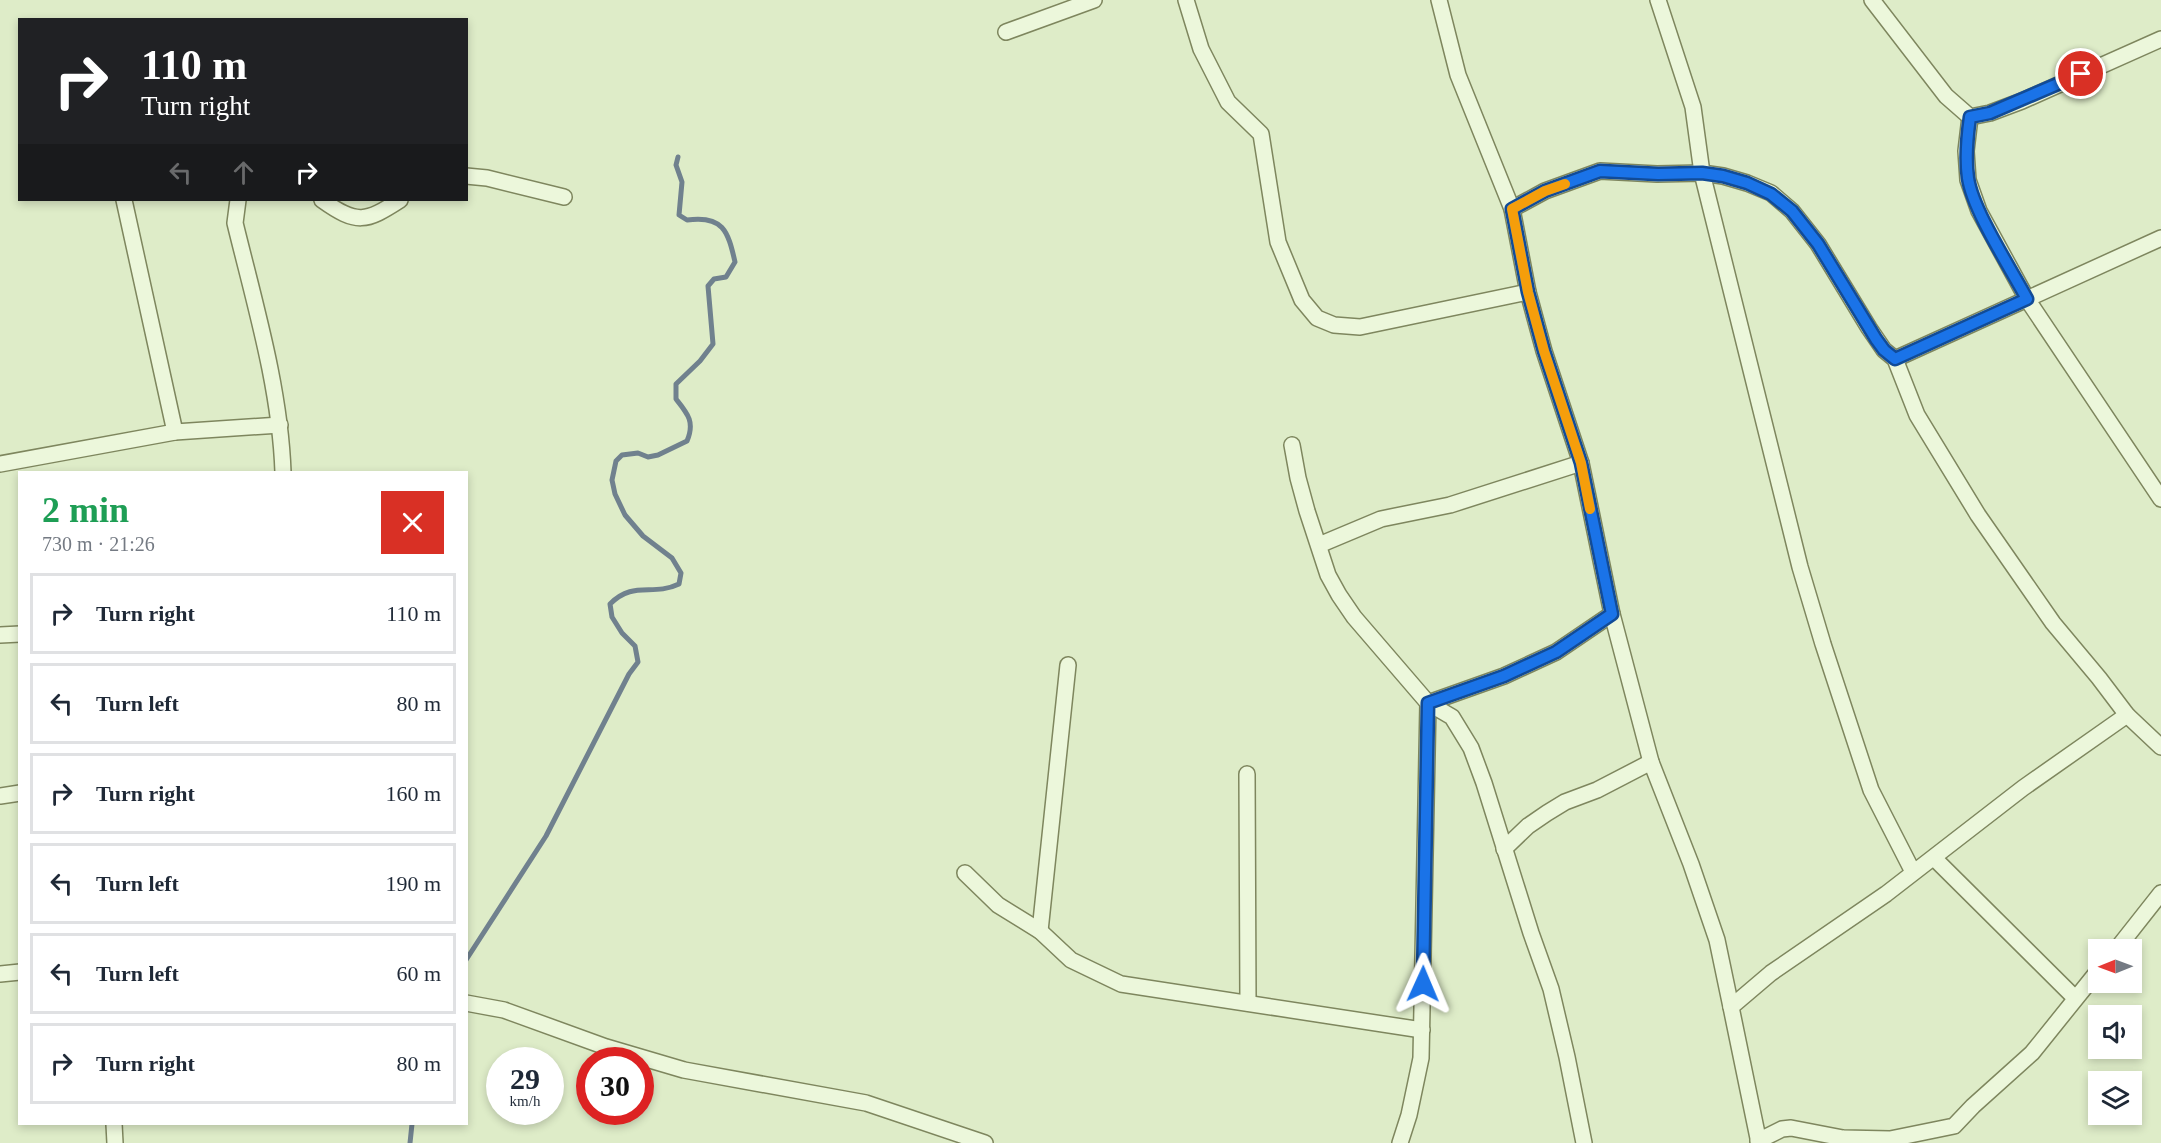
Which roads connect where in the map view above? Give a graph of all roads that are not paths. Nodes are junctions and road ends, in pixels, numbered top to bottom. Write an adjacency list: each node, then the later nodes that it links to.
1 (1094, 0): 6 (street)
2 (1186, 0): 18 (street)
3 (1439, 0): 16 (street)
4 (1658, 0): 9 (street)
5 (1872, 0): 8 (street)
6 (1006, 32)
7 (2161, 39): 8 (street)
8 (1970, 117): 19 (street)
9 (1702, 173): 16 (street); 20 (street); 42 (street)
10 (468, 176): 11 (street)
11 (564, 197)
12 (124, 201): 22 (street)
13 (238, 201): 21 (street)
14 (324, 201): 15 (street)
15 (398, 201)
16 (1512, 209): 18 (street)
17 (2161, 238): 19 (street)
18 (1528, 292): 24 (street)
19 (2027, 299): 20 (street); 27 (street)
20 (1895, 359): 34 (street)
21 (280, 425): 22 (street); 26 (street)
22 (175, 432): 25 (street)
23 (1292, 445): 28 (street)
24 (1581, 463): 28 (street); 29 (street)
25 (0, 464)
26 (283, 471)
27 (2161, 499)
28 (1319, 545): 33 (street)
29 (1612, 614): 33 (street); 36 (street)
30 (18, 634): 31 (street)
31 (0, 635)
32 (1068, 665): 45 (street)
33 (1428, 703): 40 (street); 54 (street)
34 (2127, 715): 35 (street); 41 (street)
35 (2161, 747)
36 (1651, 762): 40 (street); 53 (street)
37 (1248, 774): 52 (street)
38 (18, 793): 39 (street)
39 (0, 796)
40 (1504, 849): 61 (street)
41 (1934, 858): 42 (street); 50 (street)
42 (1913, 872): 53 (street)
43 (965, 873): 45 (street)
44 (2161, 893): 46 (street)
45 (1040, 931): 52 (street)
46 (2125, 939)
47 (18, 972): 48 (street)
48 (0, 974)
49 (2088, 983): 50 (street)
50 (2075, 998): 56 (street)
51 (468, 1003): 57 (street)
52 (1248, 1003): 54 (street)
53 (1731, 1007): 58 (street)
54 (1422, 1030): 60 (street)
55 (114, 1125): 59 (street)
56 (1891, 1141): 58 (street)
57 (976, 1142)
58 (1758, 1142)
59 (114, 1143)
60 (1400, 1143)
61 (1584, 1143)

